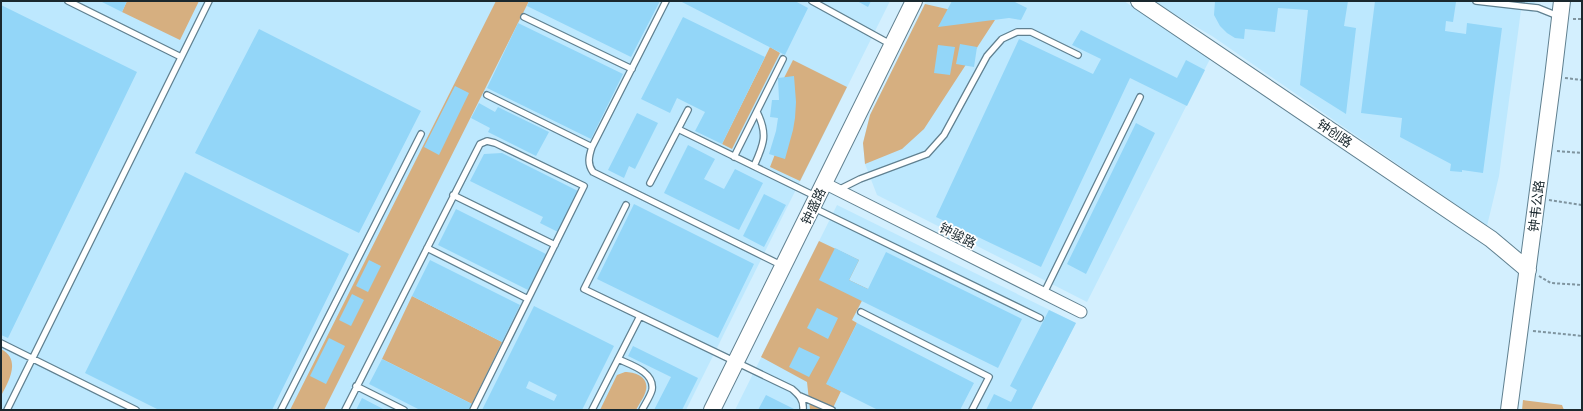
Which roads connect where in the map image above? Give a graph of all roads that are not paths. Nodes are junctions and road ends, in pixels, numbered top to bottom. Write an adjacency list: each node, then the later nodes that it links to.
1 (68, 1): 13 (lane)
2 (209, 1): 13 (lane)
3 (666, 1): 15 (lane)
4 (812, 1): 11 (lane)
5 (914, 1): 11 (street, 钟盛路)
6 (1139, 1): 33 (street, 钟创路)
7 (1476, 1): 10 (lane)
8 (1562, 1): 10 (street, 钟韦公路)
9 (524, 17): 15 (lane)
10 (1560, 17): 33 (street, 钟韦公路)
11 (892, 45): 28 (street, 钟盛路)
12 (1078, 55): 26 (lane)
13 (182, 57): 41 (lane)
14 (783, 59): 19 (lane)
15 (632, 68): 22 (lane)
16 (487, 95): 22 (lane)
17 (1140, 96): 34 (lane)
18 (688, 110): 20 (lane)
19 (757, 112): 23 (lane); 24 (lane)
20 (678, 129): 23 (lane); 25 (lane)
21 (421, 134): 48 (lane)
22 (592, 147): 32 (lane)
23 (734, 157): 24 (lane)
24 (754, 166): 28 (lane)
25 (650, 183)
26 (838, 190): 28 (street, 钟骏路); 34 (street, 钟骏路)
27 (453, 196): 30 (lane); 30 (lane); 31 (lane)
28 (818, 196): 32 (street, 钟盛路); 39 (lane)
29 (626, 205): 38 (lane)
30 (555, 245): 35 (lane)
31 (427, 248): 35 (lane); 44 (lane)
32 (783, 266): 43 (street, 钟盛路)
33 (1528, 270): 58 (street, 钟韦公路)
34 (1044, 293): 37 (street, 钟骏路)
35 (528, 299): 51 (lane)
36 (861, 312): 57 (lane)
37 (1081, 312)
38 (640, 316): 42 (lane); 43 (lane)
39 (1040, 318)
40 (1, 343): 41 (lane)
41 (32, 357): 46 (lane); 47 (lane)
42 (618, 359): 52 (lane); 53 (lane)
43 (735, 362): 45 (lane); 54 (street, 钟盛路)
44 (356, 386): 49 (lane); 50 (lane)
45 (800, 396): 55 (lane); 56 (lane)
46 (7, 410)
47 (136, 410)
48 (281, 410)
49 (345, 410)
50 (404, 410)
51 (473, 410)
52 (592, 410)
53 (642, 410)
54 (712, 410)
55 (803, 410)
56 (832, 410)
57 (972, 410)
58 (1509, 410)

